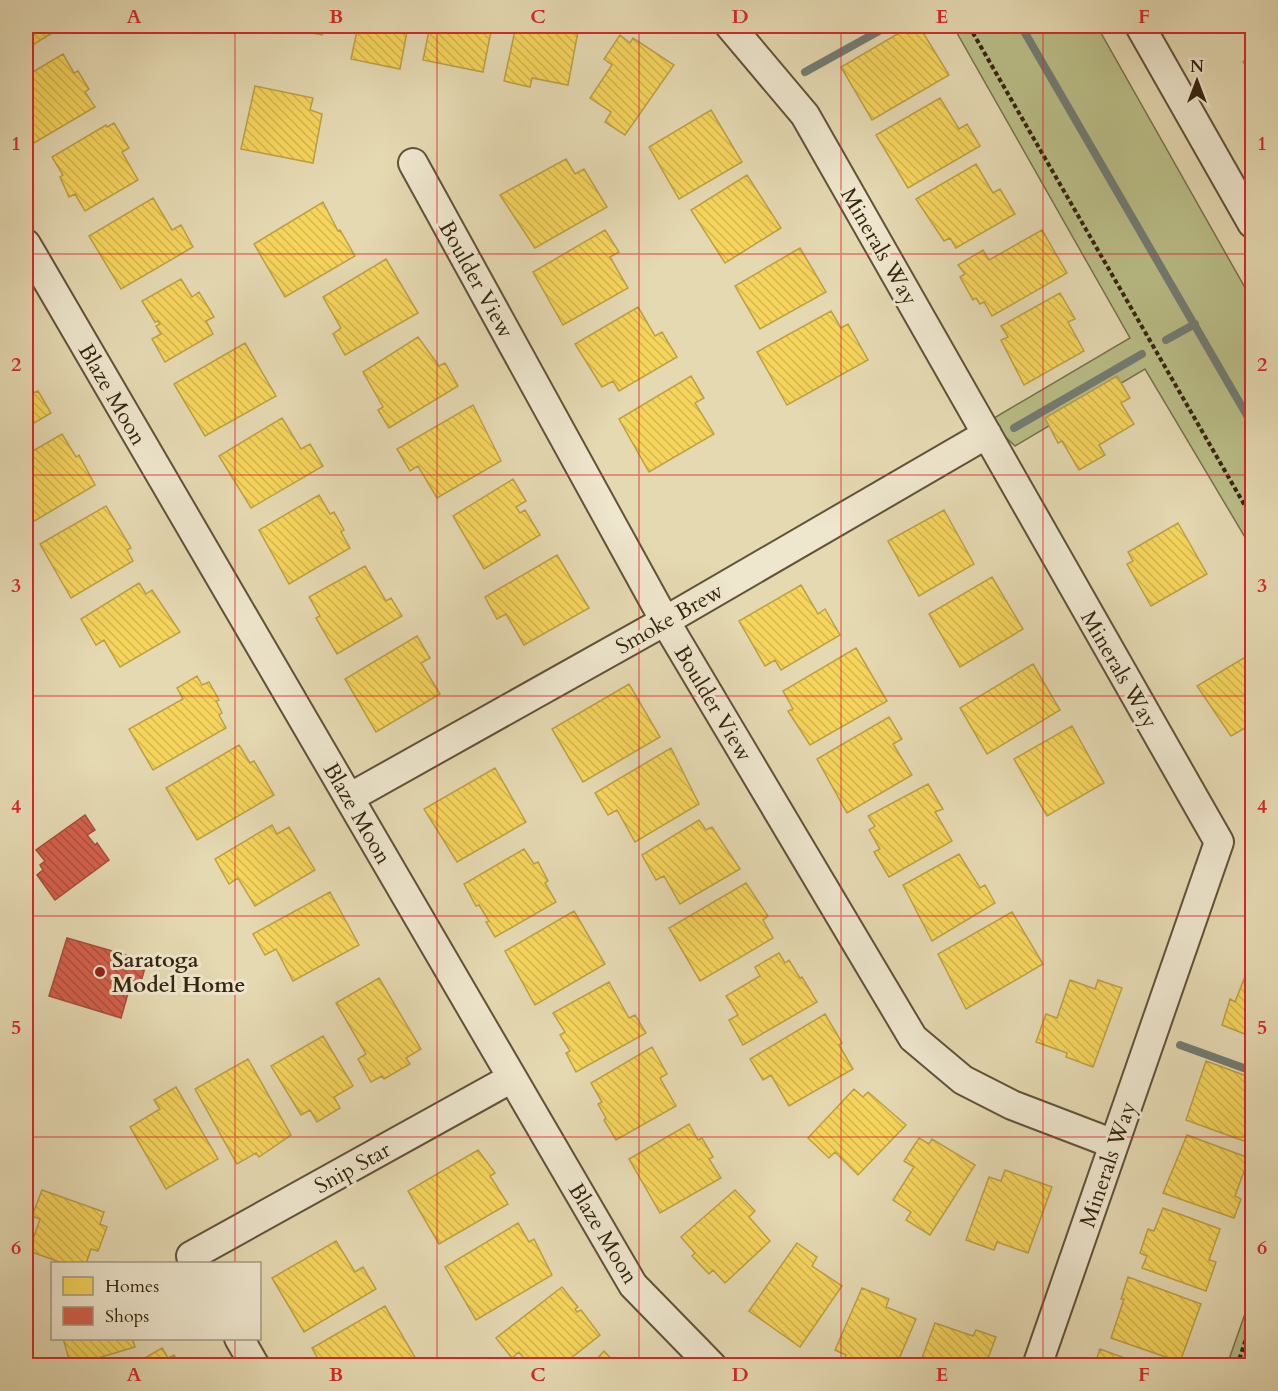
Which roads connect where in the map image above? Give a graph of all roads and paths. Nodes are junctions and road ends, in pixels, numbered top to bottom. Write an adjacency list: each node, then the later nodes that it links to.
1 (730, 26): 7 (street, Minerals Way)
2 (969, 26): 8 (path)
3 (1140, 26): 5 (street)
4 (413, 163): 9 (street, Boulder View)
5 (1252, 223)
6 (26, 244): 10 (street, Blaze Moon)
7 (987, 434): 9 (street, Smoke Brew); 12 (street, Minerals Way)
8 (1252, 518)
9 (665, 621): 10 (street, Smoke Brew); 12 (street, Boulder View)
10 (349, 798): 11 (street, Blaze Moon)
11 (513, 1078): 13 (street, Snip Star); 17 (street, Blaze Moon)
12 (1114, 1144): 18 (street, Minerals Way)
13 (193, 1260)
14 (1252, 1321): 19 (path)
15 (240, 1340): 16 (street)
16 (255, 1365)
17 (712, 1365)
18 (1036, 1365)
19 (1237, 1365)

